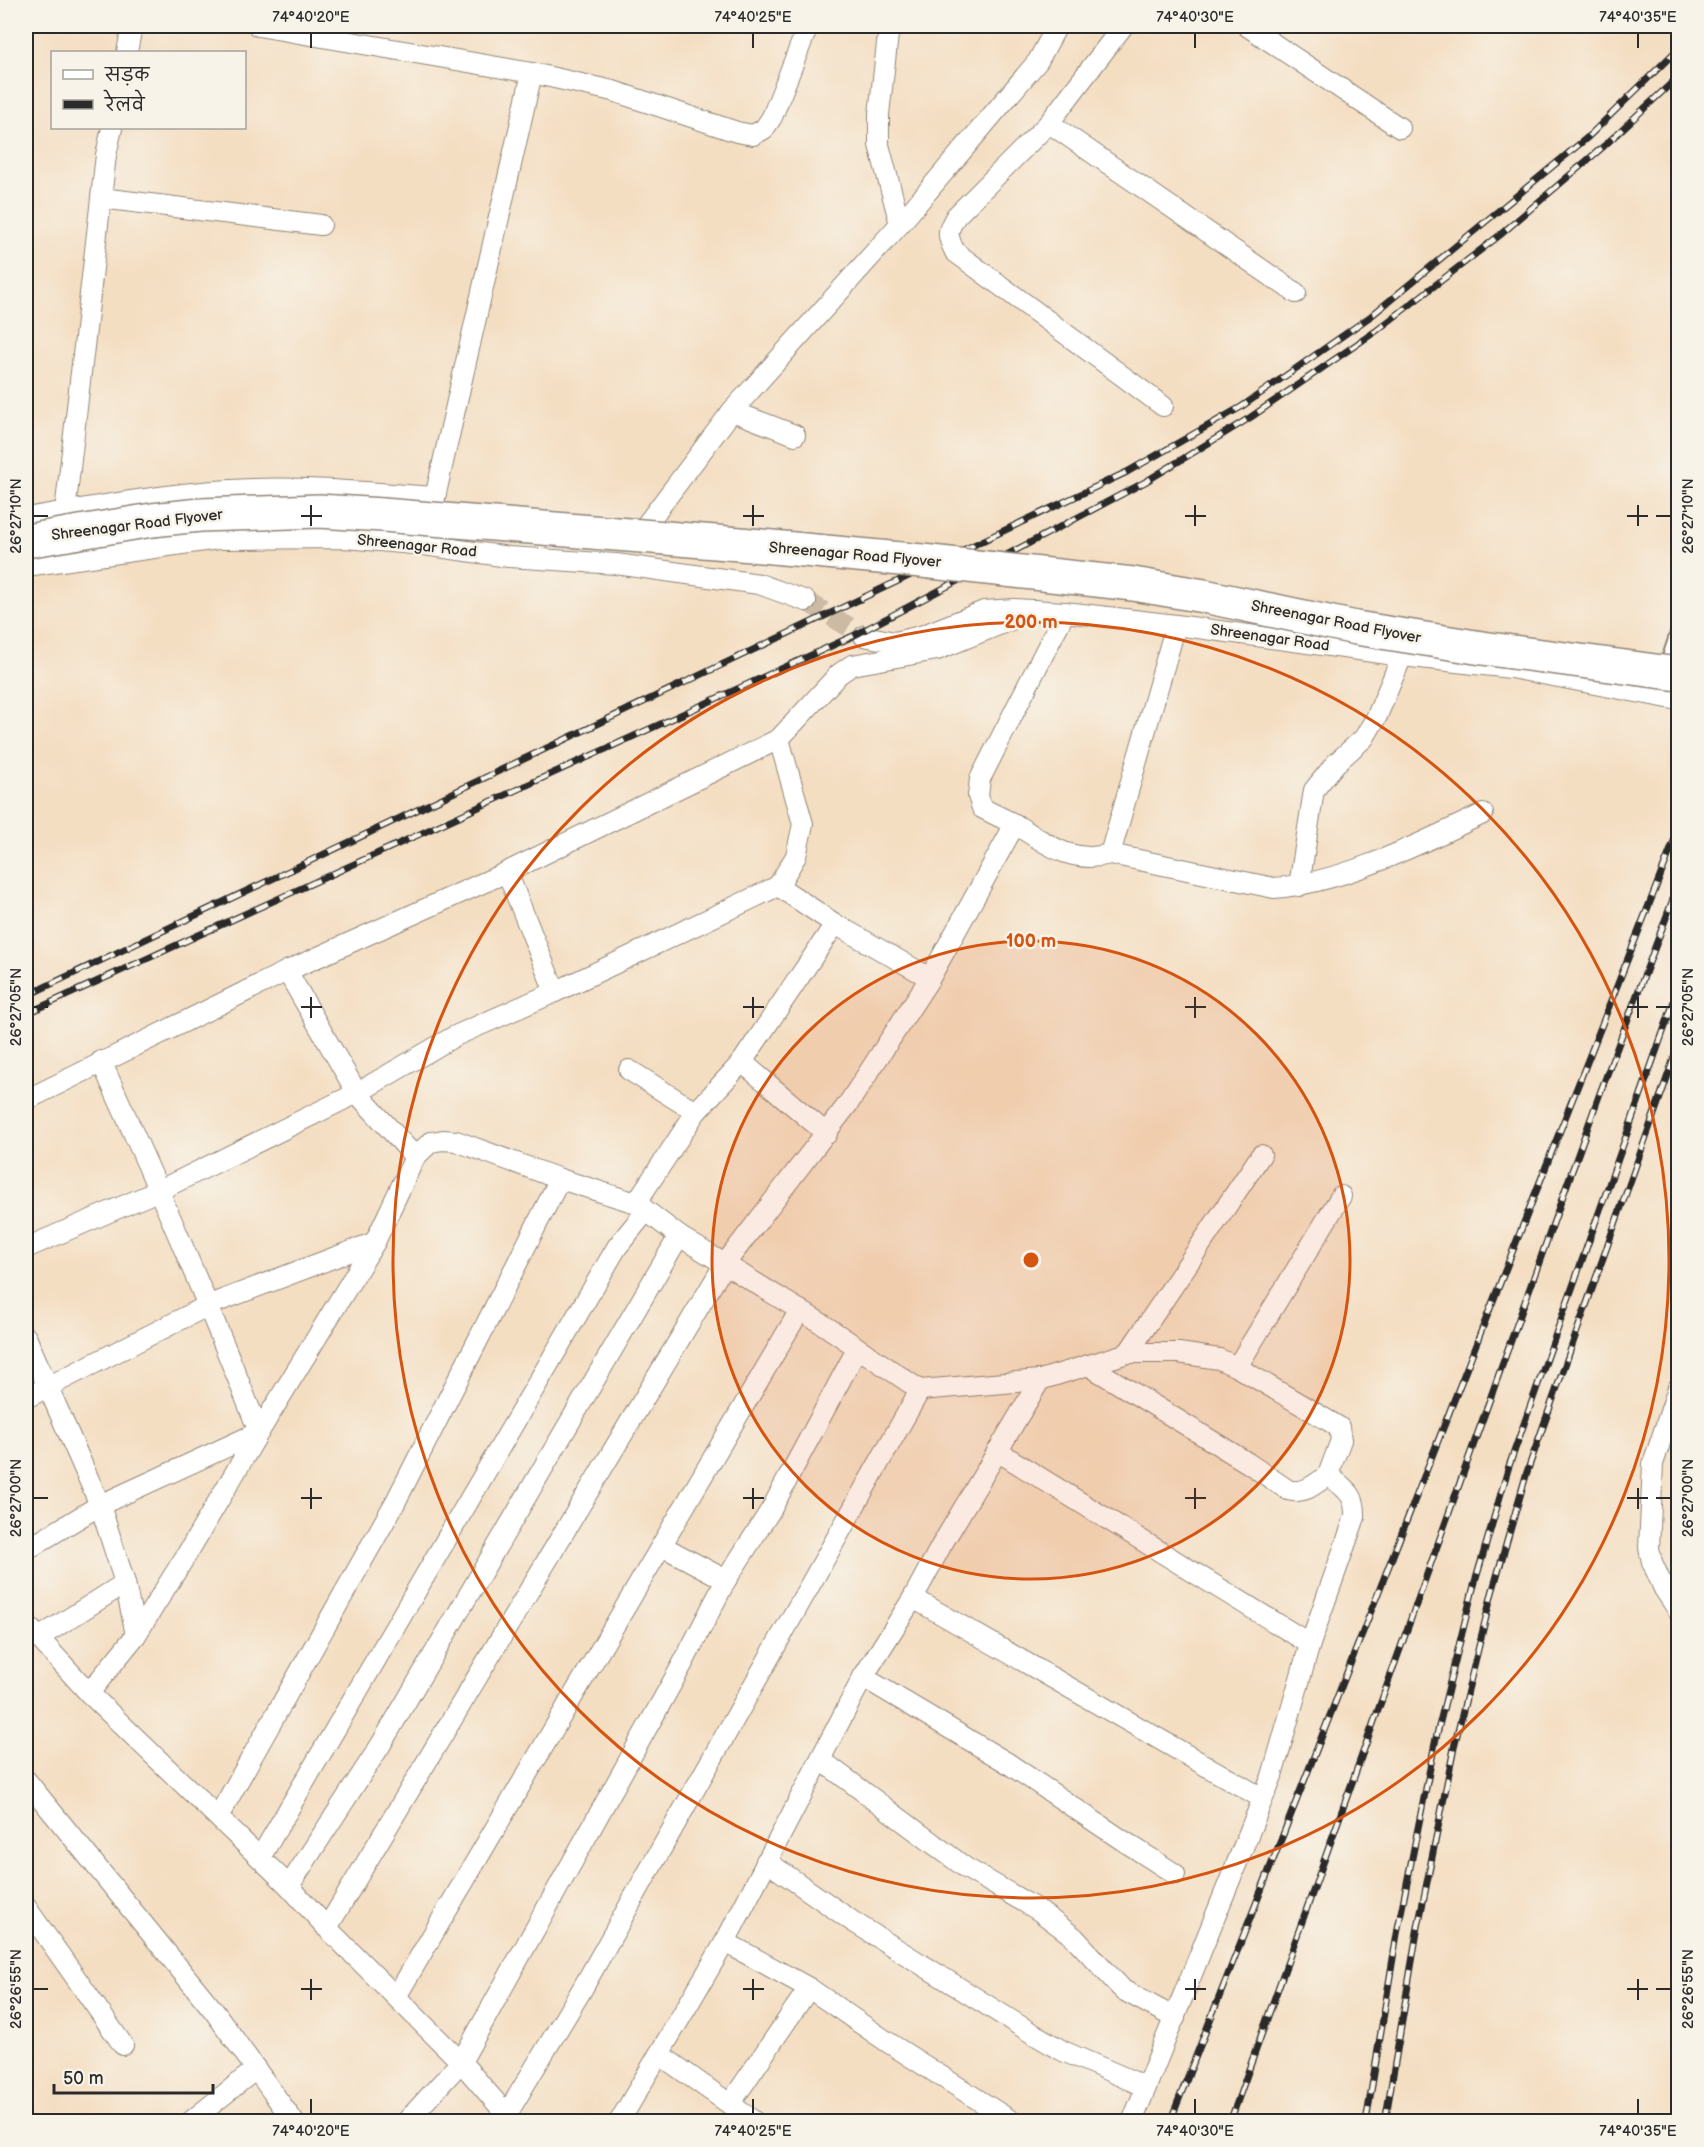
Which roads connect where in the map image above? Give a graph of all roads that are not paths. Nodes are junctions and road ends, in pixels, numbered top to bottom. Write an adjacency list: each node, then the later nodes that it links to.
1 (132, 26): 9 (street)
2 (261, 26): 8 (street)
3 (808, 26): 10 (street)
4 (889, 26): 15 (street)
5 (1057, 26): 15 (street)
6 (1123, 26): 11 (street)
7 (1248, 26): 12 (street)
8 (335, 32): 10 (street)
9 (127, 51)
10 (532, 74): 21 (street)
11 (1049, 123): 17 (street); 18 (street)
12 (1400, 128)
13 (112, 129): 14 (street)
14 (101, 198): 16 (street); 22 (street)
15 (900, 224): 19 (street)
16 (321, 225)
17 (1296, 293)
18 (1163, 405)
19 (732, 411): 20 (street); 26 (street)
20 (795, 435)
21 (435, 497): 22 (street); 25 (street)
22 (65, 512): 23 (street)
23 (26, 518)
24 (26, 541): 35 (highway, Shreenagar Road Flyover, bridge)
25 (424, 545): 26 (street, Shreenagar Road); 27 (street, Shreenagar Road)
26 (616, 564): 28 (street, Shreenagar Road)
27 (26, 566)
28 (806, 601)
29 (1035, 610): 30 (street, Shreenagar Road); 33 (street, Shreenagar Road); 37 (street)
30 (1065, 612): 31 (street, Shreenagar Road); 39 (street)
31 (1176, 625): 34 (street, Shreenagar Road); 40 (street)
32 (1678, 627): 35 (lane)
33 (864, 636)
34 (1402, 656): 35 (street, Shreenagar Road); 43 (street)
35 (1667, 685): 36 (street, Shreenagar Road)
36 (1678, 700)
37 (779, 739): 41 (street); 42 (street)
38 (1483, 814): 43 (street)
39 (1015, 824): 40 (street); 46 (street)
40 (1110, 854): 43 (street)
41 (507, 872): 45 (street); 47 (street)
42 (778, 886): 44 (street); 47 (street)
43 (1299, 886)
44 (835, 924): 46 (street); 49 (street)
45 (287, 971): 48 (street); 51 (street)
46 (930, 978): 54 (street)
47 (555, 992): 51 (street)
48 (101, 1062): 52 (street); 58 (street)
49 (742, 1062): 53 (street); 54 (street)
50 (630, 1070): 53 (street)
51 (357, 1093): 56 (street); 58 (street)
52 (26, 1100)
53 (696, 1112): 60 (street)
54 (827, 1134): 64 (street)
55 (1261, 1155): 69 (street)
56 (415, 1157): 57 (street); 62 (street)
57 (560, 1179): 60 (street); 95 (street)
58 (160, 1190): 63 (street); 65 (street)
59 (1341, 1196): 71 (street)
60 (641, 1207): 61 (street); 96 (street)
61 (679, 1236): 64 (street); 99 (street)
62 (375, 1242): 65 (street); 77 (street)
63 (26, 1248)
64 (724, 1265): 66 (street); 101 (street)
65 (209, 1305): 73 (street); 77 (street)
66 (800, 1310): 68 (street); 81 (street)
67 (26, 1337): 73 (street)
68 (857, 1349): 75 (street); 83 (street)
69 (1128, 1353): 70 (street); 71 (street)
70 (1089, 1365): 72 (street); 79 (street)
71 (1238, 1367): 79 (street)
72 (1040, 1380): 75 (street); 78 (street)
73 (48, 1387): 76 (street); 80 (street)
74 (1678, 1388): 86 (street)
75 (920, 1390): 112 (street)
76 (26, 1398)
77 (259, 1432): 80 (street); 88 (street)
78 (998, 1451): 85 (street); 89 (street)
79 (1328, 1475): 89 (street)
80 (100, 1505): 82 (street); 84 (street)
81 (662, 1546): 83 (street); 104 (street)
82 (26, 1550)
83 (726, 1580): 108 (street)
84 (125, 1583): 87 (street); 88 (street)
85 (913, 1598): 90 (street); 94 (street)
86 (1678, 1610)
87 (33, 1630): 91 (street)
88 (136, 1635): 91 (street)
89 (1310, 1644): 94 (street)
90 (863, 1677): 92 (street); 98 (street)
91 (89, 1693): 95 (street)
92 (821, 1760): 97 (street); 105 (street)
93 (26, 1780): 109 (street)
94 (1262, 1798): 105 (street)
95 (218, 1817): 96 (street)
96 (260, 1858): 99 (street)
97 (766, 1861): 102 (street); 110 (street)
98 (1175, 1874)
99 (289, 1886): 101 (street)
100 (26, 1907): 106 (street)
101 (327, 1928): 104 (street)
102 (725, 1942): 103 (street); 107 (street)
103 (809, 1988): 111 (street); 118 (street)
104 (396, 1997): 108 (street)
105 (1175, 2018): 110 (street)
106 (123, 2044)
107 (659, 2054): 111 (street); 116 (street)
108 (461, 2062): 112 (street); 115 (street)
109 (256, 2069): 113 (street); 114 (street)
110 (1146, 2087): 119 (street)
111 (730, 2104): 117 (street)
112 (510, 2118)
113 (190, 2121)
114 (294, 2121)
115 (406, 2121)
116 (619, 2121)
117 (755, 2121)
118 (1013, 2121)
119 (1132, 2121)

